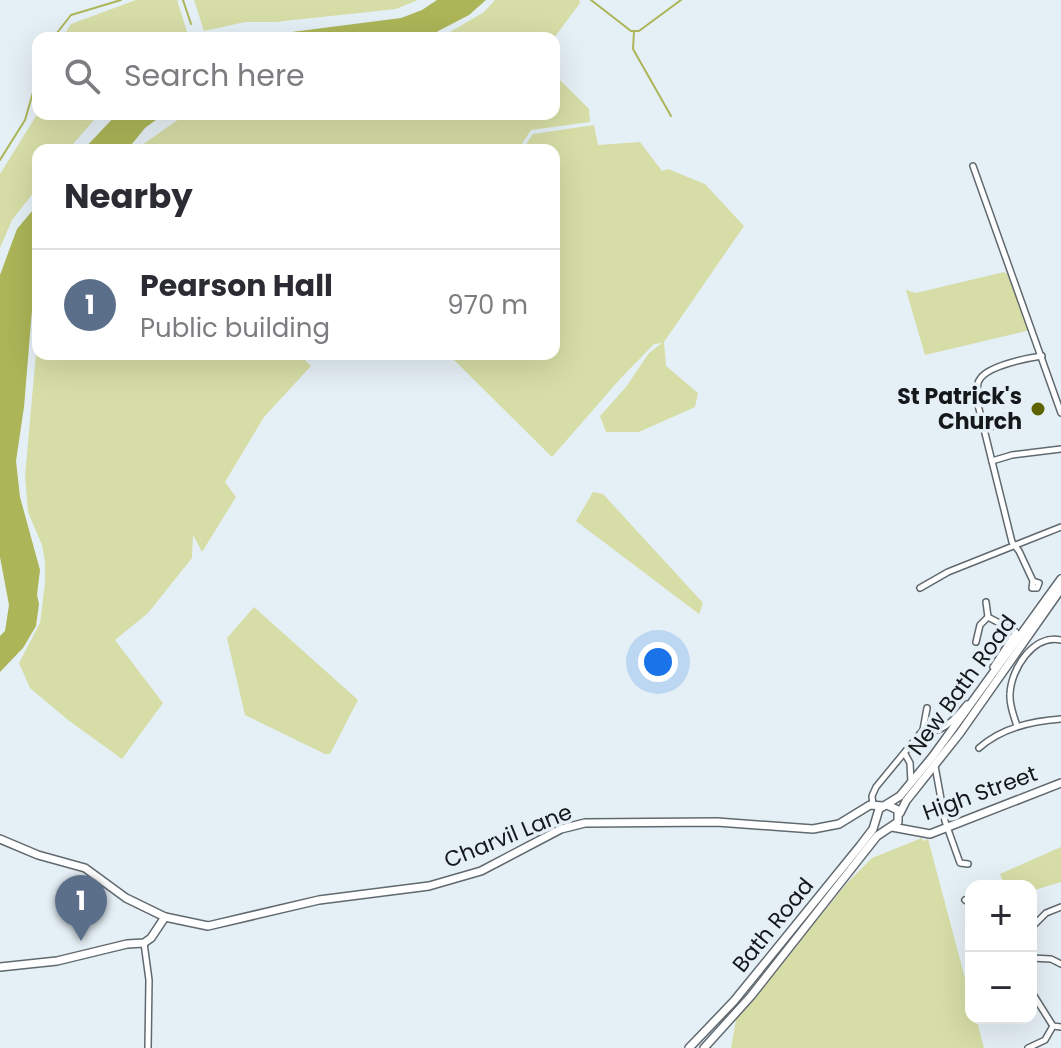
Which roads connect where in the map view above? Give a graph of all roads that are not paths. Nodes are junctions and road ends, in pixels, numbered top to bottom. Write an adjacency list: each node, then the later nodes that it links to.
1 (973, 166): 2 (street)
2 (1042, 356): 3 (street); 5 (street)
3 (1061, 413)
4 (1007, 422): 5 (street)
5 (984, 429): 7 (street)
6 (1061, 449): 7 (street)
7 (992, 461): 9 (street)
8 (1061, 527): 9 (street)
9 (1015, 546): 11 (street); 12 (street)
10 (1061, 579): 25 (main road, New Bath Road)
11 (1033, 581)
12 (920, 588)
13 (1061, 589): 24 (main road, New Bath Road)
14 (986, 602): 15 (street)
15 (988, 617): 17 (street); 21 (street)
16 (1061, 640): 20 (street)
17 (976, 642)
18 (927, 708): 21 (street)
19 (1061, 719): 20 (street)
20 (1017, 726): 22 (street)
21 (923, 730): 23 (street)
22 (979, 748)
23 (905, 754): 25 (street); 27 (street)
24 (935, 766): 30 (main road, New Bath Road); 33 (street)
25 (911, 782): 28 (main road, New Bath Road)
26 (1061, 783): 33 (main road, High Street)
27 (873, 805): 28 (main road, Charvil Lane); 29 (main road, Charvil Lane)
28 (884, 805): 30 (main road); 31 (main road, Bath Road)
29 (864, 808): 31 (main road); 38 (main road, Charvil Lane)
30 (900, 815): 32 (main road, Bath Road); 34 (main road, High Street)
31 (877, 816): 32 (main road); 48 (main road, Bath Road)
32 (891, 827): 34 (main road, High Street); 49 (main road, Bath Road)
33 (947, 829): 34 (main road, High Street); 36 (street)
34 (910, 831)
35 (0, 839): 38 (main road, Charvil Lane)
36 (968, 864)
37 (1061, 907): 39 (street)
38 (165, 917): 40 (main road)
39 (1037, 922)
40 (144, 943): 43 (main road); 47 (street)
41 (1037, 958): 42 (street)
42 (1061, 964)
43 (0, 967)
44 (1037, 1001): 45 (street)
45 (1053, 1026): 46 (street); 50 (street)
46 (1061, 1027)
47 (148, 1048)
48 (689, 1048)
49 (704, 1048)
50 (1028, 1048)

